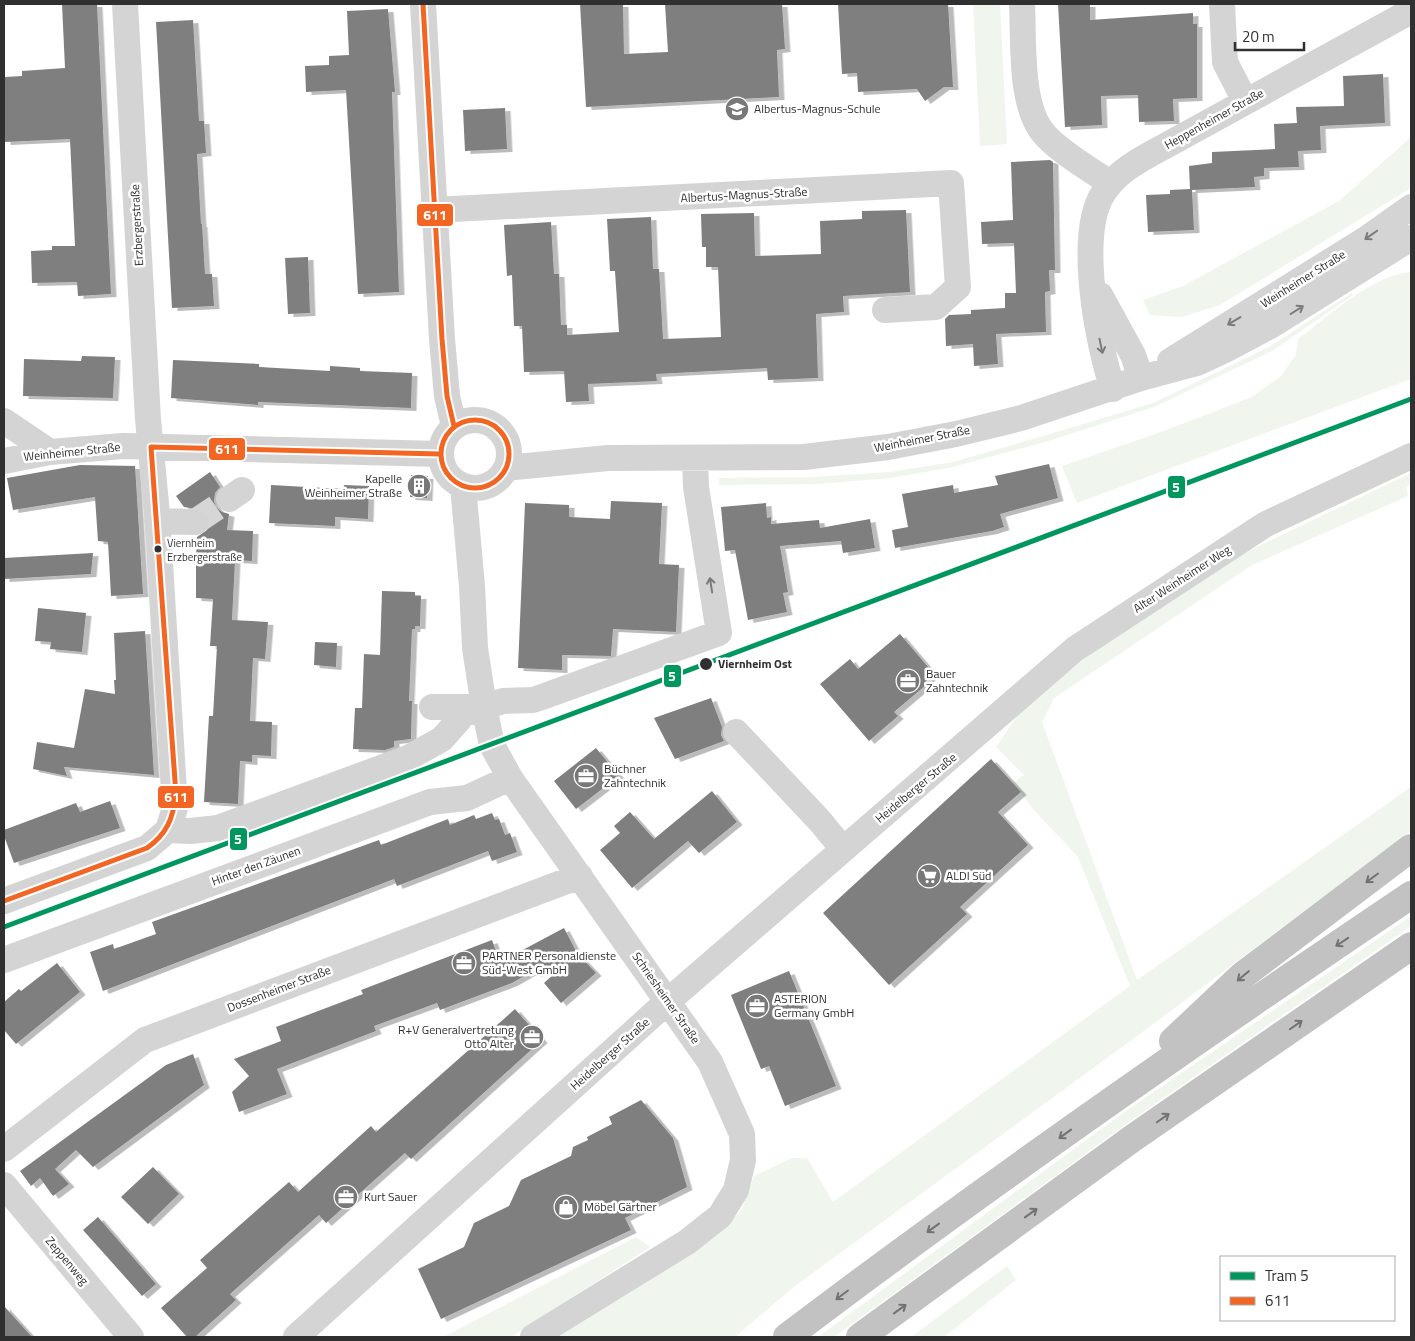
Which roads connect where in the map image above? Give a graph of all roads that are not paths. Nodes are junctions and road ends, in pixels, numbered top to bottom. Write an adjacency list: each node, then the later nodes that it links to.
1 (125, 4): 17 (street, Erzbergerstraße)
2 (423, 4): 9 (street)
3 (1022, 4): 7 (street)
4 (1222, 4): 6 (street)
5 (1396, 12): 6 (street, Heppenheimer Straße)
6 (1245, 101): 7 (street, Heppenheimer Straße)
7 (1110, 184): 11 (street, Heppenheimer Straße)
8 (1411, 207): 13 (street, Weinheimer Straße, one-way to 13)
9 (434, 210): 12 (street, Albertus-Magnus-Straße); 16 (street)
10 (1411, 238): 13 (street, Weinheimer Straße, one-way to 10)
11 (1092, 281): 13 (street, Heppenheimer Straße); 14 (street, Heppenheimer Straße, one-way to 14)
12 (885, 310)
13 (1141, 378): 14 (street, Weinheimer Straße)
14 (1113, 389): 22 (street, Weinheimer Straße)
15 (4, 421): 18 (street)
16 (465, 423): 19 (street); 21 (street)
17 (151, 447): 18 (street, Weinheimer Straße); 19 (street, Weinheimer Straße); 25 (street, Erzbergerstraße)
18 (50, 452): 23 (street, Weinheimer Straße)
19 (440, 454): 24 (street)
20 (1411, 456): 30 (street, Alter Weinheimer Weg)
21 (507, 457): 22 (street, Weinheimer Straße); 24 (street)
22 (695, 459): 28 (street, one-way to 22)
23 (4, 461)
24 (474, 486): 28 (street, Schriesheimer Straße)
25 (157, 521): 26 (street); 32 (street, Erzbergerstraße)
26 (195, 522)
27 (432, 707): 28 (street)
28 (484, 707): 31 (street, Schriesheimer Straße); 32 (street)
29 (736, 732): 34 (street)
30 (975, 737): 34 (street, Heidelberger Straße)
31 (510, 778): 35 (street, Schriesheimer Straße); 39 (street, Hinter den Zäunen)
32 (168, 830): 37 (street)
33 (1411, 848): 41 (highway, one-way to 41)
34 (843, 849): 40 (street, Heidelberger Straße)
35 (580, 876): 40 (street, Schriesheimer Straße); 42 (street, Dossenheimer Straße)
36 (1411, 895): 41 (highway, one-way to 41)
37 (4, 901)
38 (1411, 946): 48 (highway, one-way to 38)
39 (4, 960)
40 (668, 1001): 45 (street, Heidelberger Straße); 46 (street, Schriesheimer Straße)
41 (1104, 1105): 47 (highway, one-way to 47)
42 (4, 1149)
43 (4, 1185): 44 (street, Zeppenweg)
44 (131, 1337)
45 (296, 1337)
46 (533, 1337)
47 (786, 1337)
48 (860, 1337)

